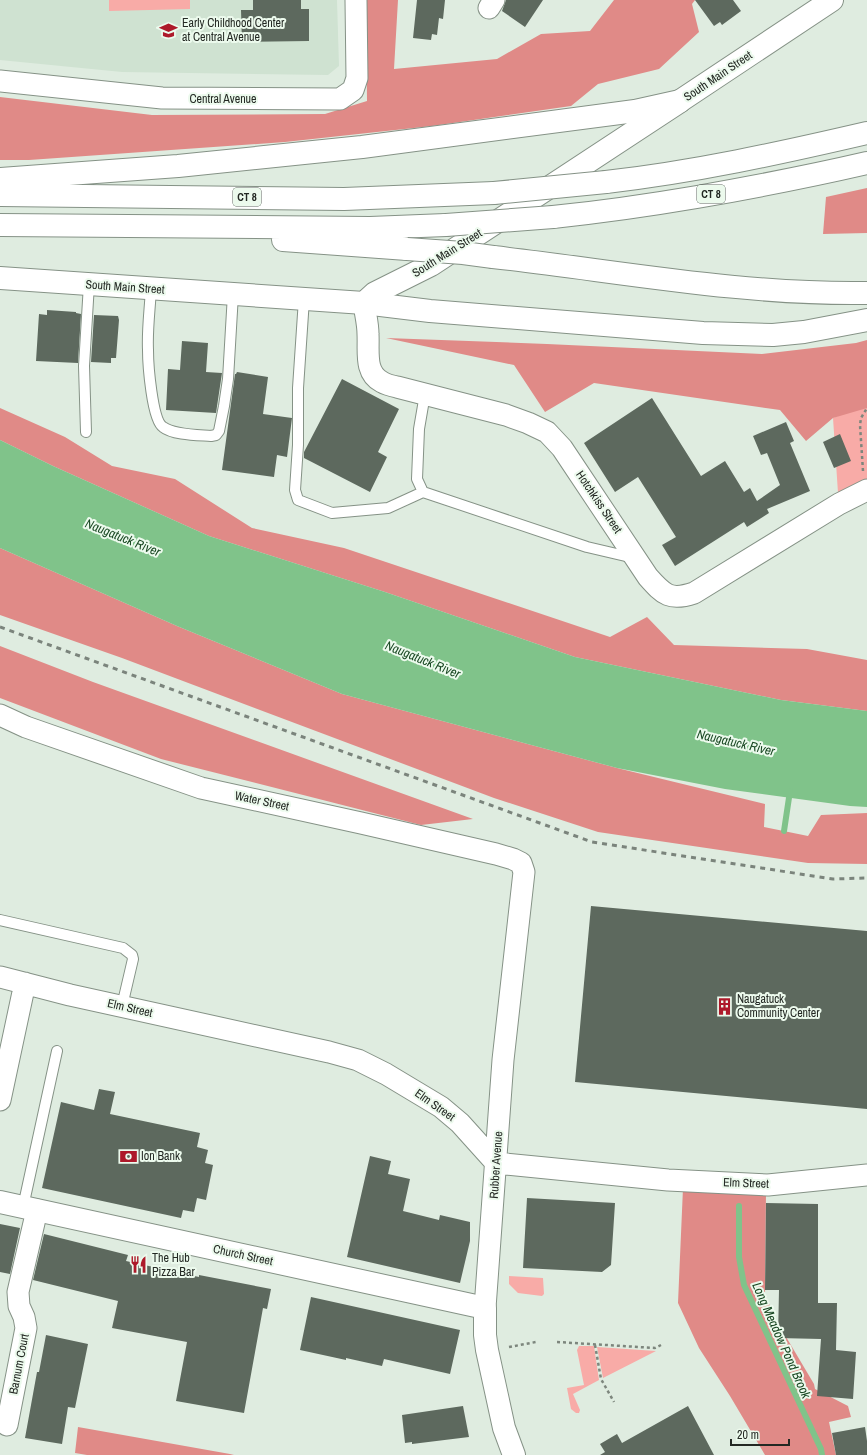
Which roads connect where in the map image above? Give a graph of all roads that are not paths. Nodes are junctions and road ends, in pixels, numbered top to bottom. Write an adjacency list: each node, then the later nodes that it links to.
1 (356, 0): 3 (street, Central Avenue)
2 (832, 0): 4 (main road, South Main Street)
3 (8, 82)
4 (680, 101): 7 (main road); 17 (main road, South Main Street)
5 (867, 132): 8 (main road, CT 8, bridge)
6 (867, 163): 10 (main road, CT 8, bridge)
7 (0, 179)
8 (0, 195)
9 (0, 225): 10 (main road, CT 8)
10 (161, 226): 14 (main road, bridge)
11 (0, 278): 12 (main road, South Main Street)
12 (89, 284): 13 (main road, South Main Street); 20 (lane)
13 (151, 288): 15 (main road, South Main Street); 15 (lane)
14 (867, 293)
15 (233, 294): 16 (main road, South Main Street)
16 (304, 299): 17 (main road, South Main Street); 22 (lane)
17 (364, 303): 18 (main road); 19 (street, Hotchkiss Street)
18 (867, 320)
19 (425, 394): 22 (lane); 23 (street, Hotchkiss Street)
20 (86, 432)
21 (865, 482): 23 (street, Hotchkiss Street)
22 (423, 492): 23 (lane)
23 (636, 559)
24 (0, 715): 25 (street, Water Street)
25 (524, 872): 32 (street, Rubber Avenue)
26 (0, 920): 29 (lane)
27 (0, 977): 28 (street, Elm Street)
28 (25, 983): 29 (street, Elm Street); 31 (street)
29 (122, 1006): 32 (street, Elm Street)
30 (57, 1051): 35 (lane)
31 (0, 1100)
32 (496, 1163): 33 (street, Elm Street); 36 (street, Rubber Avenue)
33 (867, 1175)
34 (0, 1202): 35 (main road, Church Street)
35 (30, 1208): 36 (main road, Church Street); 37 (street, Barnum Court)
36 (485, 1308): 38 (main road, Rubber Avenue)
37 (7, 1424)
38 (514, 1455)

